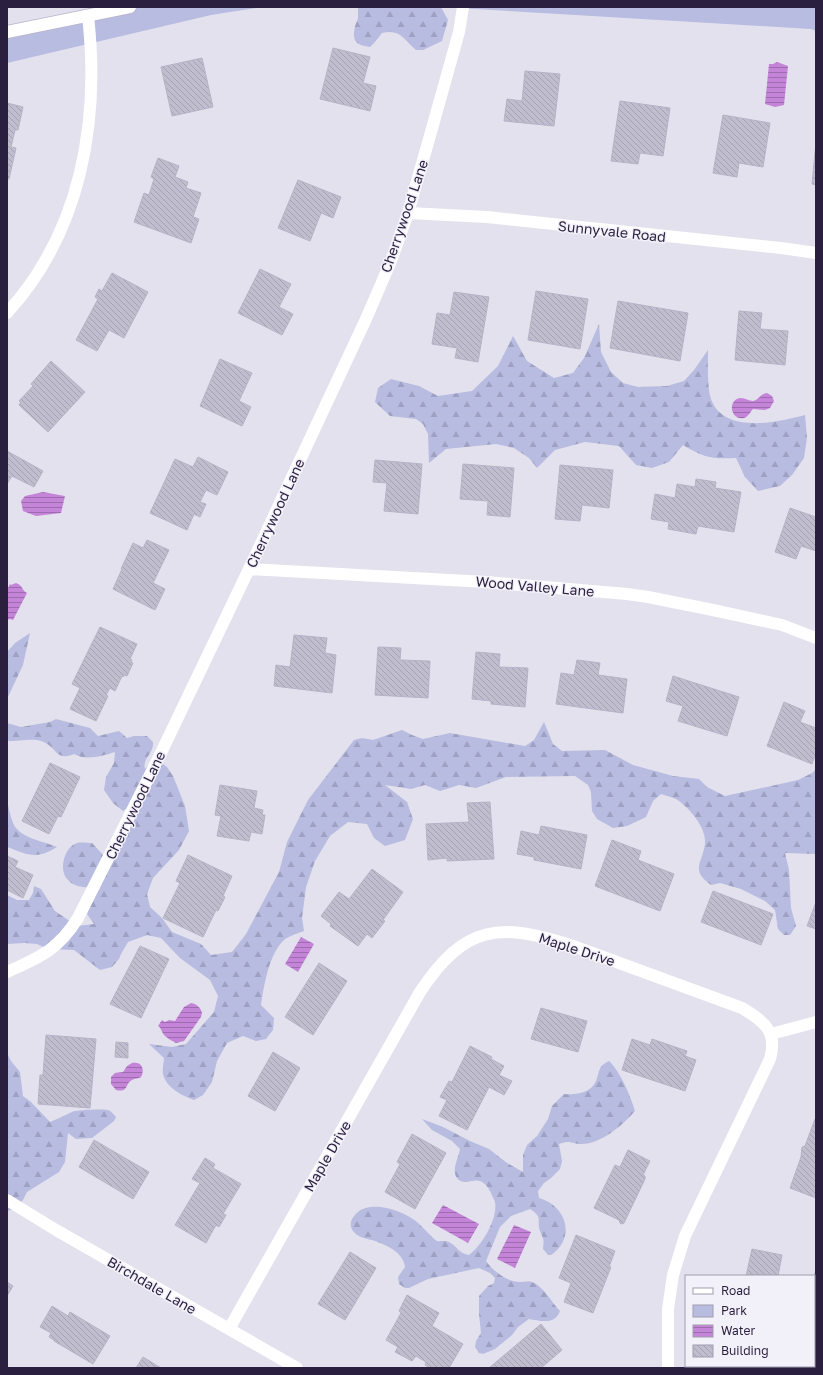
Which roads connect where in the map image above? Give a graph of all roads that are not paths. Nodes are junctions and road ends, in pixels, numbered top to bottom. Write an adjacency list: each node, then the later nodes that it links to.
1 (130, 7): 3 (street)
2 (463, 7): 5 (street, Cherrywood Lane)
3 (88, 16): 4 (street); 7 (street)
4 (7, 32)
5 (408, 213): 6 (street, Sunnyvale Road); 8 (street, Cherrywood Lane)
6 (816, 254)
7 (7, 313)
8 (249, 569): 9 (street, Wood Valley Lane); 10 (street, Cherrywood Lane)
9 (816, 638)
10 (7, 972)
11 (816, 1022): 12 (street)
12 (771, 1034): 14 (street, Maple Drive); 16 (street)
13 (7, 1200): 14 (street, Birchdale Lane)
14 (229, 1329): 15 (street, Birchdale Lane)
15 (297, 1368)
16 (668, 1368)

